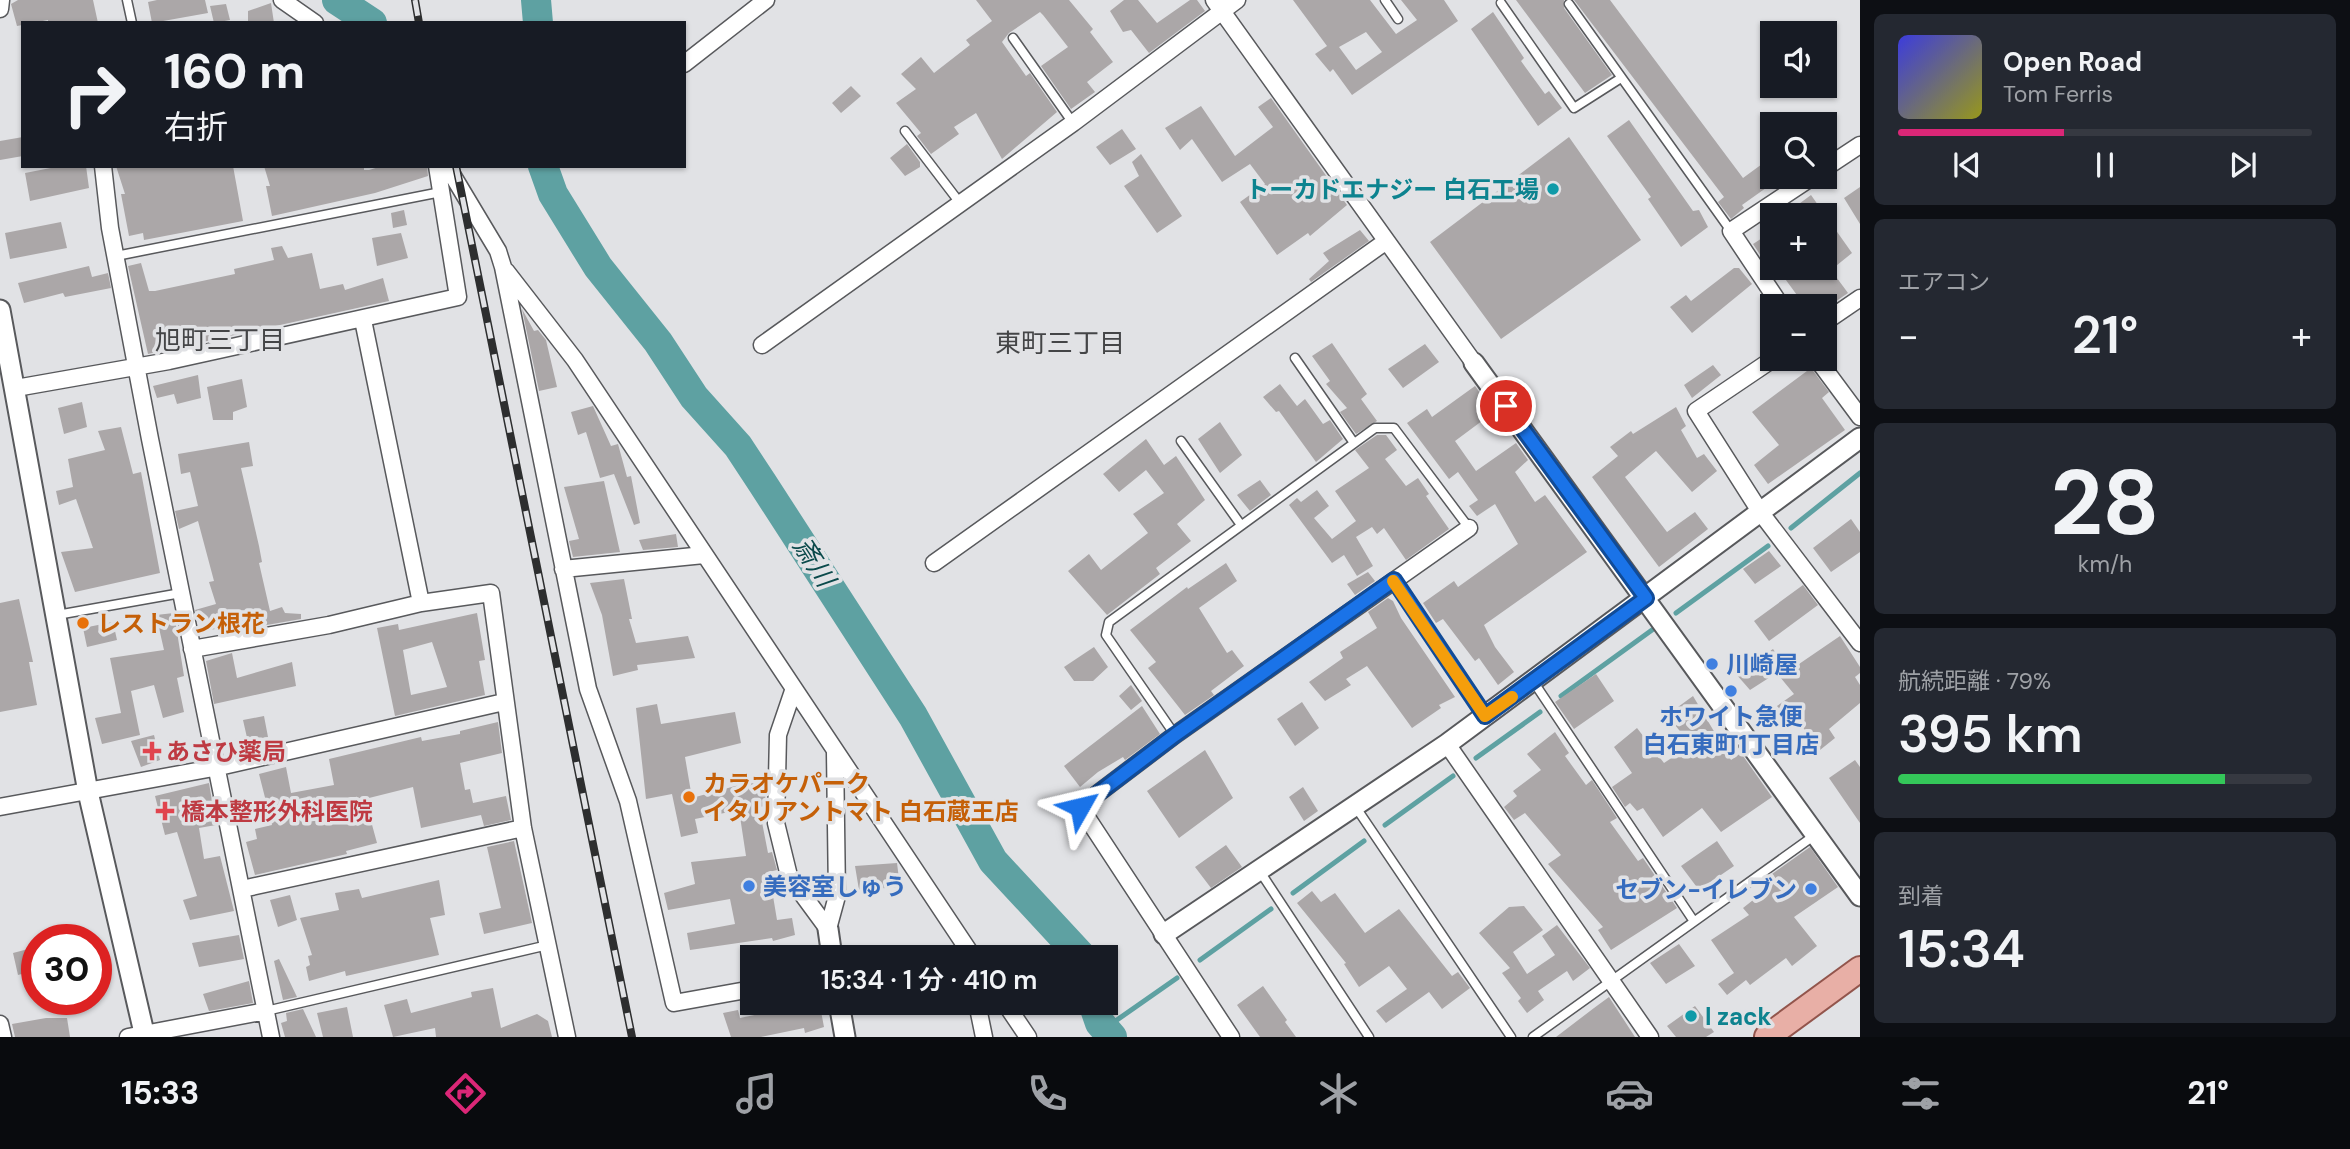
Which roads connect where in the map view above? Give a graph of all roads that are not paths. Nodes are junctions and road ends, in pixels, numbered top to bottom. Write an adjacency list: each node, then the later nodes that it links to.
1 (1, 0): 10 (street)
2 (127, 0): 12 (lane)
3 (282, 0): 13 (street)
4 (766, 0): 15 (street)
5 (1237, 0): 9 (street)
6 (1385, 0): 11 (lane)
7 (1501, 3): 16 (lane)
8 (1569, 4): 16 (lane)
9 (1219, 5): 17 (street); 28 (street)
10 (0, 9)
11 (1398, 19)
12 (132, 21)
13 (312, 21)
14 (1013, 38): 17 (lane)
15 (686, 62)
16 (1621, 78): 27 (lane)
17 (1073, 123): 26 (street)
18 (905, 131): 26 (lane)
19 (1860, 145): 20 (street)
20 (1837, 160)
21 (103, 168): 29 (street)
22 (437, 168): 25 (street)
23 (448, 168): 30 (street)
24 (1794, 189): 27 (street)
25 (441, 192): 29 (lane); 35 (street)
26 (960, 204): 36 (street)
27 (1731, 232): 31 (street)
28 (1385, 242): 38 (street); 51 (street)
29 (116, 256): 39 (street)
30 (503, 267): 50 (street); 52 (street)
31 (1773, 294)
32 (1860, 298): 34 (street)
33 (0, 310): 42 (street)
34 (1837, 314)
35 (363, 320): 39 (street); 56 (street)
36 (762, 345)
37 (1295, 358): 46 (lane)
38 (1474, 363): 55 (street)
39 (137, 366): 42 (street); 54 (street)
40 (1760, 368): 47 (street)
41 (1826, 371): 43 (street)
42 (8, 389): 57 (street)
43 (1860, 417)
44 (1860, 438): 47 (street)
45 (1181, 441): 48 (lane)
46 (1354, 443): 48 (lane); 49 (lane)
47 (1761, 513): 55 (street); 58 (street)
48 (1241, 525): 64 (lane)
49 (1469, 528): 53 (street)
50 (704, 555): 52 (street); 61 (street)
51 (934, 563)
52 (563, 569): 84 (street)
53 (1394, 580): 63 (lane); 64 (street)
54 (181, 593): 57 (lane); 59 (street)
55 (1646, 598): 60 (street); 72 (street)
56 (421, 603): 59 (street); 62 (street)
57 (57, 615): 68 (street)
58 (1860, 642)
59 (192, 649): 67 (street)
60 (1534, 681): 63 (street); 76 (lane)
61 (793, 691): 66 (street); 77 (street)
62 (504, 702): 67 (street); 71 (street)
63 (1485, 716): 65 (street)
64 (1175, 735): 78 (street)
65 (1447, 744): 69 (street); 83 (street)
66 (835, 752): 77 (street); 81 (street)
67 (219, 767): 68 (street); 74 (street)
68 (88, 792): 70 (street); 90 (street)
69 (1355, 806): 73 (street); 99 (lane)
70 (0, 807)
71 (523, 828): 74 (street); 79 (street)
72 (1815, 835): 75 (street); 76 (lane)
73 (1259, 870): 78 (street); 98 (lane)
74 (242, 889): 85 (street)
75 (1860, 896)
76 (1693, 920): 83 (lane)
77 (828, 929): 80 (street)
78 (1164, 934): 97 (street)
79 (548, 945): 85 (lane); 93 (street)
80 (830, 945)
81 (963, 945)
82 (1860, 969): 102 (main road)
83 (1611, 981): 100 (lane); 101 (street)
84 (740, 991)
85 (266, 1011): 90 (street); 92 (street)
86 (841, 1015): 94 (street)
87 (979, 1015): 95 (street)
88 (1013, 1015): 96 (street)
89 (0, 1024): 91 (street)
90 (139, 1036)
91 (3, 1037)
92 (271, 1037)
93 (567, 1037)
94 (845, 1037)
95 (984, 1037)
96 (1028, 1037)
97 (1231, 1037)
98 (1369, 1037)
99 (1511, 1037)
100 (1533, 1037)
101 (1650, 1037)
102 (1767, 1037)

